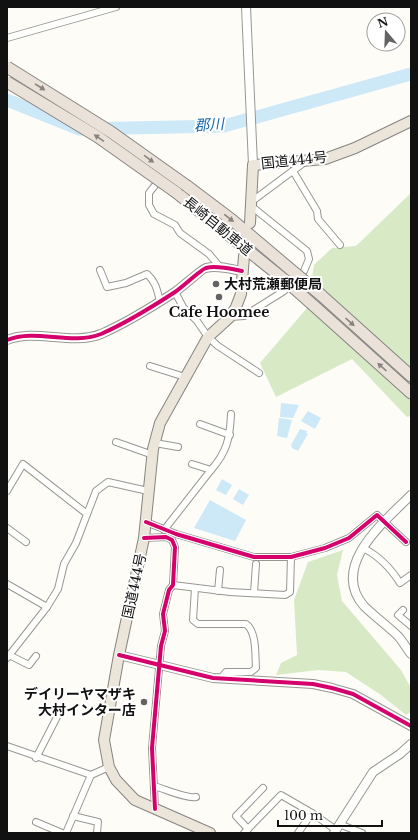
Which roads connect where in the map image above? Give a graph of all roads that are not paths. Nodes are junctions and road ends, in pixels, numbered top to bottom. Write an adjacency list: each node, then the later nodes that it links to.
1 (116, 7): 3 (street)
2 (246, 7): 8 (street)
3 (7, 38)
4 (7, 67): 25 (highway, 長崎自動車道, one-way to 25, bridge)
5 (7, 82): 27 (highway, 長崎自動車道, one-way to 5, bridge)
6 (411, 121): 7 (highway, 国道444号)
7 (306, 162): 8 (highway, 国道444号); 10 (street)
8 (253, 165): 11 (highway, 国道444号)
9 (171, 166): 15 (street)
10 (292, 171): 11 (street); 13 (street)
11 (251, 204): 12 (highway, 国道444号); 20 (street)
12 (250, 223)
13 (340, 245)
14 (244, 256): 17 (highway, 国道444号)
15 (220, 267): 17 (street); 18 (street)
16 (100, 270): 19 (street)
17 (242, 271): 20 (highway, 国道444号)
18 (175, 292): 19 (street); 21 (street)
19 (160, 301): 22 (street)
20 (230, 317): 21 (highway, 国道444号)
21 (208, 337): 24 (street); 26 (highway, 国道444号)
22 (7, 340)
23 (150, 366): 26 (street)
24 (258, 373)
25 (411, 376)
26 (185, 377): 32 (highway, 国道444号)
27 (411, 393)
28 (231, 414): 30 (street)
29 (200, 424): 30 (street)
30 (230, 435): 36 (street)
31 (116, 442): 34 (street)
32 (155, 443): 33 (street); 34 (highway, 国道444号)
33 (178, 447)
34 (153, 455): 38 (highway, 国道444号)
35 (192, 464): 36 (street)
36 (211, 470): 44 (street)
37 (7, 491): 40 (street)
38 (148, 491): 40 (street); 42 (highway, 国道444号)
39 (411, 495): 41 (street)
40 (88, 514): 58 (street)
41 (385, 521): 47 (street); 48 (street); 49 (street)
42 (146, 522): 44 (street); 45 (highway, 国道444号)
43 (7, 528): 46 (street)
44 (164, 530): 49 (street)
45 (144, 538): 54 (street); 62 (highway, 国道444号)
46 (26, 542)
47 (406, 542)
48 (362, 548): 52 (street); 61 (street)
49 (292, 557): 57 (street)
50 (256, 564): 57 (street)
51 (220, 570): 56 (street)
52 (411, 575)
53 (7, 584): 58 (street)
54 (173, 585): 55 (street); 65 (street)
55 (195, 588): 56 (street); 66 (street)
56 (218, 591): 57 (street)
57 (254, 593)
58 (47, 607): 63 (street)
59 (404, 610): 60 (street)
60 (411, 626)
61 (411, 654)
62 (118, 655): 65 (street); 72 (highway, 国道444号)
63 (8, 656): 64 (street)
64 (36, 656)
65 (161, 665): 66 (street); 74 (street)
66 (220, 679): 68 (street)
67 (57, 717): 71 (street)
68 (411, 726)
69 (411, 744): 81 (street)
70 (7, 746): 71 (street)
71 (36, 758): 73 (street)
72 (109, 767): 73 (street); 77 (highway, 国道444号)
73 (91, 775): 79 (street)
74 (154, 786): 76 (street); 77 (street)
75 (263, 788): 82 (street)
76 (196, 797)
77 (155, 809): 83 (highway, 国道444号)
78 (312, 813): 81 (street); 82 (street); 87 (street)
79 (73, 816): 85 (street); 86 (street)
80 (36, 822): 84 (street)
81 (336, 829): 88 (street)
82 (246, 831)
83 (206, 832)
84 (62, 833)
85 (66, 833)
86 (97, 833)
87 (298, 833)
88 (362, 833)

